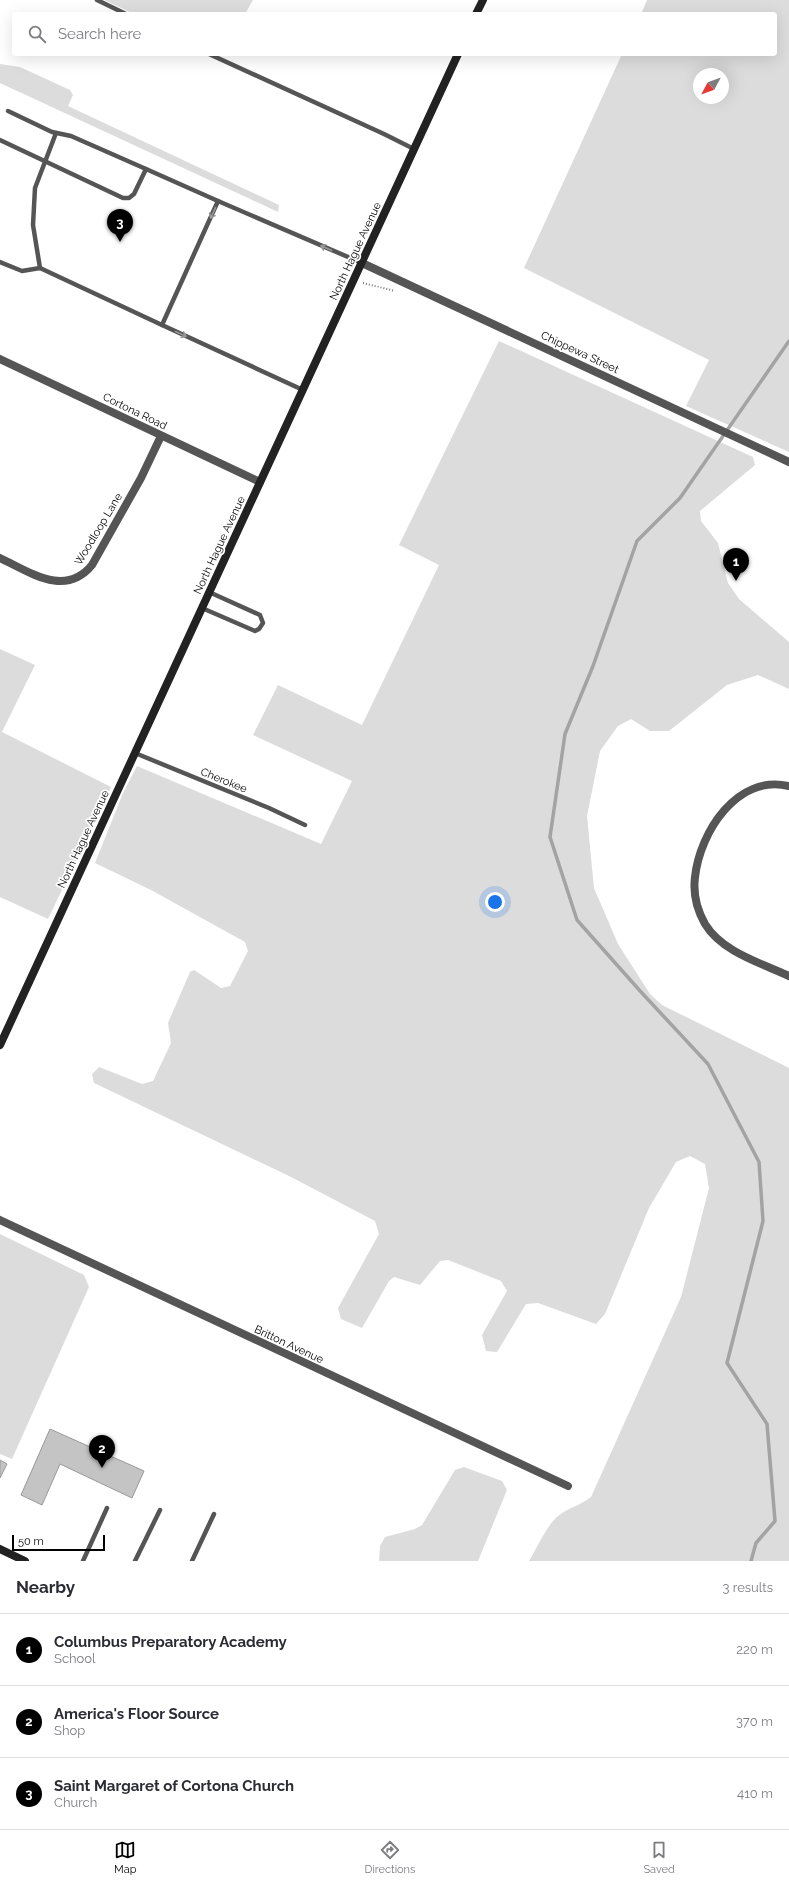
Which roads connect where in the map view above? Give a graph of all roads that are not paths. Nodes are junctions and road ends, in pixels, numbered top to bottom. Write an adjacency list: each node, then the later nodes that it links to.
1 (96, 0): 3 (lane)
2 (483, 0): 4 (main road)
3 (122, 12)
4 (477, 12)
5 (213, 56): 10 (lane)
6 (457, 56): 10 (main road, North Hague Avenue)
7 (8, 112): 8 (lane)
8 (56, 134): 11 (lane); 12 (lane)
9 (0, 140): 11 (lane)
10 (414, 149): 15 (main road, North Hague Avenue)
11 (44, 161): 12 (lane); 16 (lane)
12 (146, 169): 13 (lane)
13 (218, 202): 15 (lane, one-way to 13); 17 (lane, one-way to 17)
14 (0, 262): 16 (lane)
15 (362, 263): 19 (main road, North Hague Avenue); 21 (street, Chippewa Street)
16 (40, 268): 17 (lane)
17 (162, 325): 19 (lane, one-way to 19)
18 (0, 359): 20 (street, Cortona Road)
19 (303, 390): 22 (main road, North Hague Avenue)
20 (161, 436): 22 (street, Cortona Road); 23 (street, Woodloop Lane)
21 (789, 462)
22 (260, 482): 24 (main road, North Hague Avenue)
23 (0, 558)
24 (209, 592): 25 (main road, North Hague Avenue); 25 (lane)
25 (202, 608): 26 (main road, North Hague Avenue)
26 (135, 753): 28 (lane, Cherokee); 30 (main road, North Hague Avenue)
27 (789, 786): 29 (street)
28 (305, 825)
29 (789, 976)
30 (0, 1045)
31 (0, 1220): 32 (street, Britton Avenue)
32 (568, 1486)
33 (106, 1508): 38 (lane)
34 (160, 1510): 39 (lane)
35 (214, 1514): 40 (lane)
36 (0, 1550): 37 (main road)
37 (25, 1561)
38 (83, 1561)
39 (135, 1561)
40 (192, 1561)

